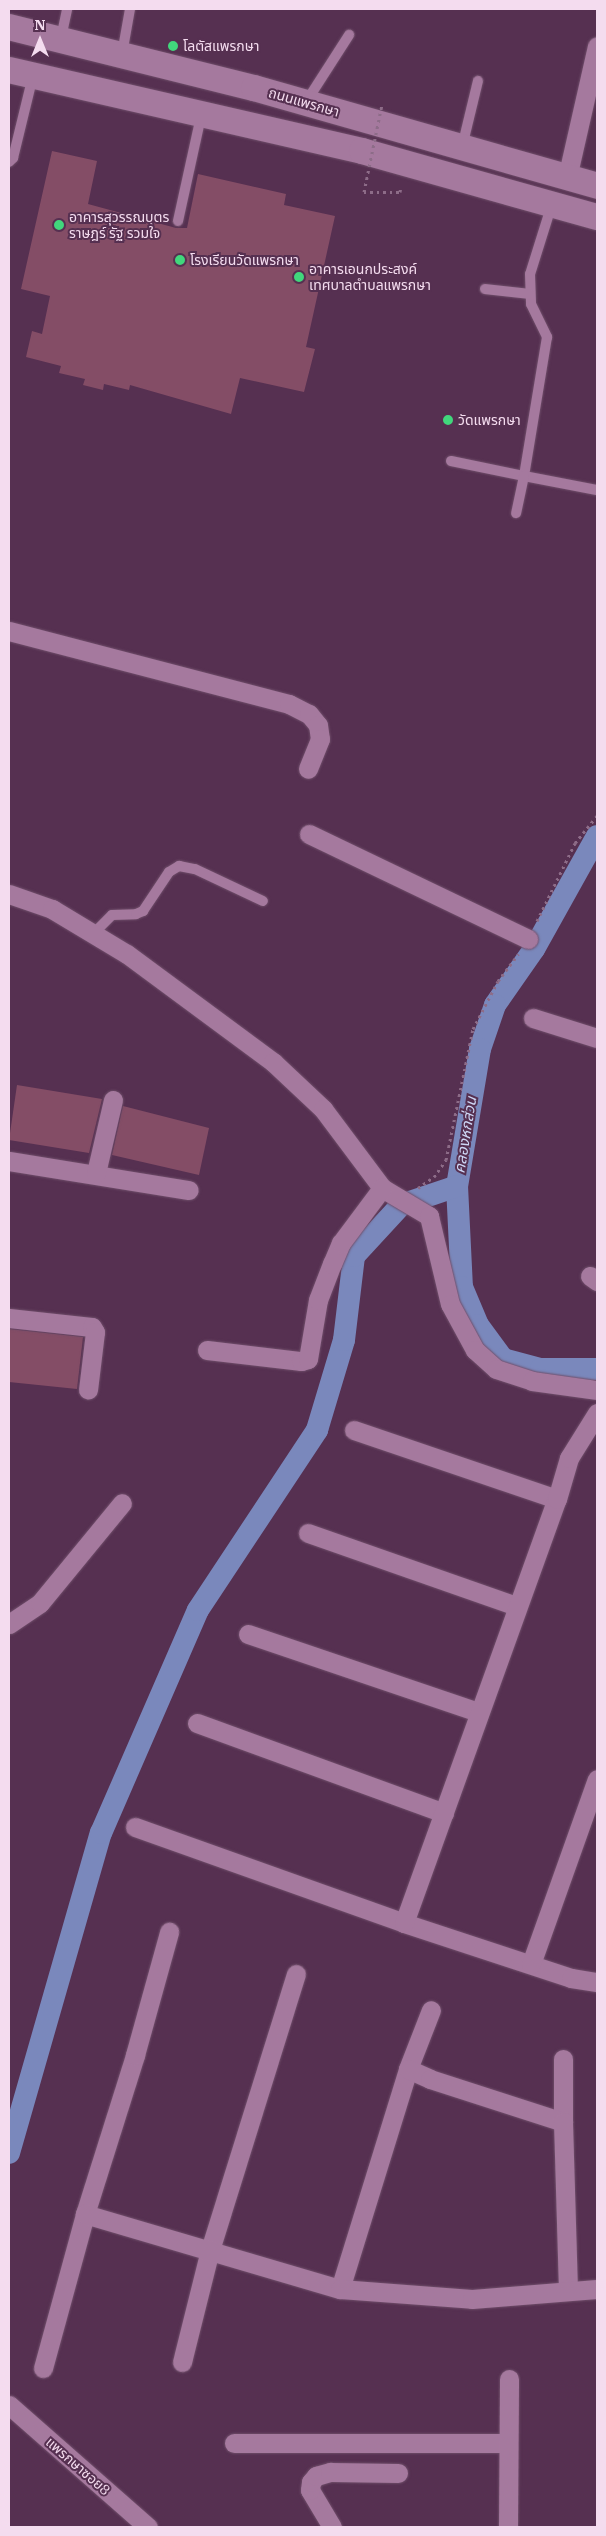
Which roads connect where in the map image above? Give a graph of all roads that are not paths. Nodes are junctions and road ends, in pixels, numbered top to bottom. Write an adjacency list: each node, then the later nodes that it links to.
1 (67, 9): 5 (lane)
2 (130, 9): 7 (lane)
3 (9, 27): 5 (main road, ถนนแพรกษา)
4 (349, 35): 10 (lane)
5 (61, 39): 7 (main road, ถนนแพรกษา)
6 (597, 46): 14 (street)
7 (122, 54): 10 (main road, ถนนแพรกษา)
8 (21, 73): 11 (main road); 13 (lane)
9 (478, 81): 12 (lane)
10 (305, 102): 12 (main road, ถนนแพรกษา)
11 (201, 116): 16 (main road); 18 (lane)
12 (462, 147): 14 (main road, ถนนแพรกษา)
13 (9, 162)
14 (567, 178): 15 (main road, ถนนแพรกษา)
15 (597, 186)
16 (552, 204): 17 (main road); 20 (lane)
17 (597, 217)
18 (178, 221)
19 (485, 289): 20 (lane)
20 (530, 294): 22 (lane)
21 (451, 461): 22 (lane)
22 (524, 476): 23 (lane); 24 (lane)
23 (597, 490)
24 (516, 513)
25 (9, 631): 26 (street)
26 (308, 769)
27 (309, 834): 31 (street)
28 (9, 894): 30 (street)
29 (264, 901): 30 (lane)
30 (96, 930): 38 (street)
31 (528, 940)
32 (533, 1018): 33 (street)
33 (597, 1038)
34 (113, 1100): 36 (street)
35 (9, 1162): 36 (street)
36 (96, 1174): 37 (street)
37 (190, 1190)
38 (396, 1192): 40 (street); 42 (street)
39 (9, 1318): 41 (street)
40 (207, 1350)
41 (88, 1390)
42 (597, 1390)
43 (597, 1413): 45 (street)
44 (354, 1430): 45 (street)
45 (557, 1499): 48 (street)
46 (122, 1504): 49 (street)
47 (308, 1533): 48 (street)
48 (516, 1606): 51 (street)
49 (9, 1624)
50 (248, 1634): 51 (street)
51 (478, 1712): 54 (street)
52 (197, 1723): 54 (street)
53 (596, 1783): 58 (street)
54 (444, 1813): 56 (street)
55 (136, 1827): 56 (street)
56 (404, 1922): 58 (street)
57 (169, 1932): 65 (street)
58 (531, 1964): 60 (street)
59 (296, 1974): 66 (street)
60 (597, 1982)
61 (431, 2010): 63 (street)
62 (563, 2059): 64 (street)
63 (408, 2069): 64 (street); 67 (street)
64 (563, 2122): 69 (street)
65 (85, 2214): 66 (street); 71 (street)
66 (210, 2250): 67 (street); 70 (street)
67 (340, 2289): 69 (street)
68 (597, 2289): 69 (street)
69 (568, 2290)
70 (182, 2362)
71 (43, 2368)
72 (509, 2379): 75 (street)
73 (9, 2405): 77 (street, แพรกษาซอย8)
74 (234, 2443): 75 (street)
75 (507, 2443): 79 (street)
76 (398, 2473): 78 (street)
77 (148, 2527)
78 (332, 2527)
79 (508, 2527)

